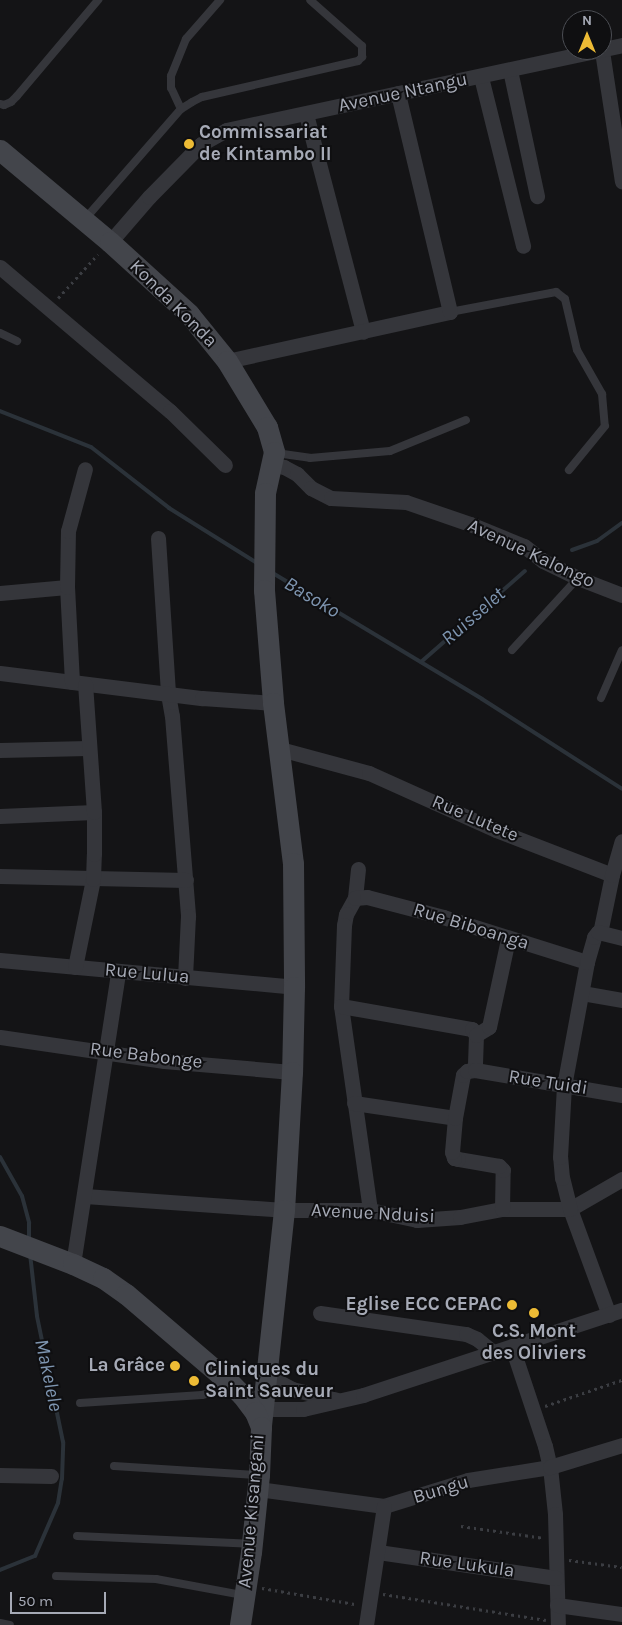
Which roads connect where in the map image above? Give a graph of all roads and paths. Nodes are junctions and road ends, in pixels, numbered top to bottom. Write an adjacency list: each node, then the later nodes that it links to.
1 (98, 0): 9 (lane)
2 (220, 0): 10 (lane)
3 (310, 0): 10 (lane)
4 (562, 59): 6 (street, Avenue Ntangu)
5 (603, 60): 13 (street)
6 (510, 70): 7 (street, Avenue Ntangu); 14 (street)
7 (481, 77): 8 (street, Avenue Ntangu); 17 (street)
8 (398, 93): 11 (street, Avenue Ntangu); 20 (street)
9 (0, 104)
10 (181, 109): 15 (lane)
11 (306, 114): 16 (street, Avenue Ntangu); 21 (street)
12 (1, 154): 15 (street, Konda Konda)
13 (622, 181)
14 (537, 196)
15 (84, 220): 16 (street, Konda Konda)
16 (110, 242): 19 (path); 24 (street, Konda Konda)
17 (524, 246)
18 (0, 267): 19 (street)
19 (48, 309): 27 (street)
20 (450, 312): 21 (street); 29 (lane)
21 (363, 332): 24 (street)
22 (0, 333): 23 (lane)
23 (17, 341)
24 (227, 360): 26 (street, Konda Konda)
25 (466, 420): 26 (lane)
26 (273, 458): 31 (street, Avenue Kalongo); 41 (street, Konda Konda)
27 (225, 465)
28 (85, 469): 32 (street)
29 (569, 470)
30 (158, 538): 39 (street)
31 (578, 578): 34 (street, Avenue Kalongo); 35 (lane)
32 (67, 587): 33 (street); 38 (street)
33 (0, 593)
34 (622, 595)
35 (512, 650)
36 (622, 650): 40 (lane)
37 (0, 673): 38 (street)
38 (78, 683): 39 (street); 42 (street)
39 (168, 694): 41 (street); 52 (street)
40 (601, 698)
41 (273, 703): 43 (street, Konda Konda)
42 (88, 748): 44 (street); 45 (street)
43 (280, 749): 49 (street, Rue Lutete); 62 (street, Konda Konda)
44 (0, 750)
45 (94, 812): 46 (street); 51 (street)
46 (0, 816)
47 (622, 840): 49 (street)
48 (358, 869): 53 (street)
49 (612, 875): 54 (street)
50 (0, 876): 51 (street)
51 (92, 879): 52 (street); 59 (street)
52 (186, 880): 61 (street)
53 (355, 898): 56 (street, Rue Biboanga); 65 (street)
54 (598, 933): 55 (street); 58 (street)
55 (622, 938)
56 (508, 939): 58 (street, Rue Biboanga); 66 (street)
57 (0, 960): 59 (street, Rue Lulua)
58 (587, 962): 63 (street)
59 (75, 967): 60 (street, Rue Lulua)
60 (118, 972): 61 (street, Rue Lulua); 68 (street)
61 (185, 978): 62 (street, Rue Lulua)
62 (294, 987): 70 (street, Konda Konda)
63 (582, 993): 64 (street); 71 (street)
64 (622, 1000)
65 (341, 1006): 66 (street); 73 (street)
66 (476, 1035): 69 (street)
67 (0, 1037): 68 (street, Rue Babonge)
68 (107, 1051): 70 (street, Rue Babonge); 76 (street)
69 (475, 1070): 71 (street, Rue Tuidi); 74 (street)
70 (292, 1072): 78 (street, Konda Konda)
71 (564, 1086): 72 (street, Rue Tuidi); 80 (street)
72 (622, 1095)
73 (354, 1103): 74 (street); 79 (street)
74 (455, 1118): 77 (street)
75 (622, 1179): 80 (street)
76 (85, 1196): 78 (street, Avenue Nduisi); 82 (street)
77 (502, 1209): 79 (street, Avenue Nduisi); 80 (street, Avenue Nduisi)
78 (284, 1210): 79 (street, Avenue Nduisi); 87 (street, Konda Konda)
79 (370, 1210)
80 (570, 1210): 84 (street)
81 (2, 1237): 82 (street, Avenue Kisangani)
82 (73, 1264): 89 (street, Avenue Kisangani)
83 (320, 1313): 86 (street)
84 (615, 1313): 85 (street)
85 (512, 1347): 86 (street); 92 (street)
86 (493, 1352): 90 (street)
87 (266, 1374): 90 (street); 93 (street, Konda Konda)
88 (622, 1380): 92 (path)
89 (229, 1382): 91 (lane); 93 (street, Avenue Kisangani)
90 (341, 1401): 93 (street)
91 (80, 1403)
92 (534, 1410): 96 (street)
93 (262, 1418): 99 (street, Avenue Kisangani)
94 (622, 1445): 96 (street, Bungu)
95 (114, 1466): 99 (lane)
96 (550, 1468): 100 (street, Bungu); 103 (street)
97 (0, 1475): 98 (street)
98 (50, 1476)
99 (258, 1482): 100 (street, Bungu); 104 (street, Avenue Kisangani)
100 (384, 1506): 105 (street)
101 (461, 1526): 103 (path)
102 (77, 1536): 104 (lane)
103 (555, 1540): 106 (street)
104 (252, 1544): 110 (street, Avenue Kisangani)
105 (378, 1552): 109 (street, Rue Lukula); 111 (street)
106 (555, 1558): 107 (path); 109 (street)
107 (622, 1567)
108 (56, 1576): 110 (lane)
109 (556, 1578): 112 (street)
110 (245, 1590): 111 (path); 117 (street, Avenue Kisangani)
111 (371, 1600): 115 (path); 118 (street)
112 (557, 1605): 113 (street); 115 (street)
113 (622, 1614)
114 (0, 1623): 116 (lane)
115 (558, 1623)
116 (10, 1625)
117 (240, 1625)
118 (366, 1625)

